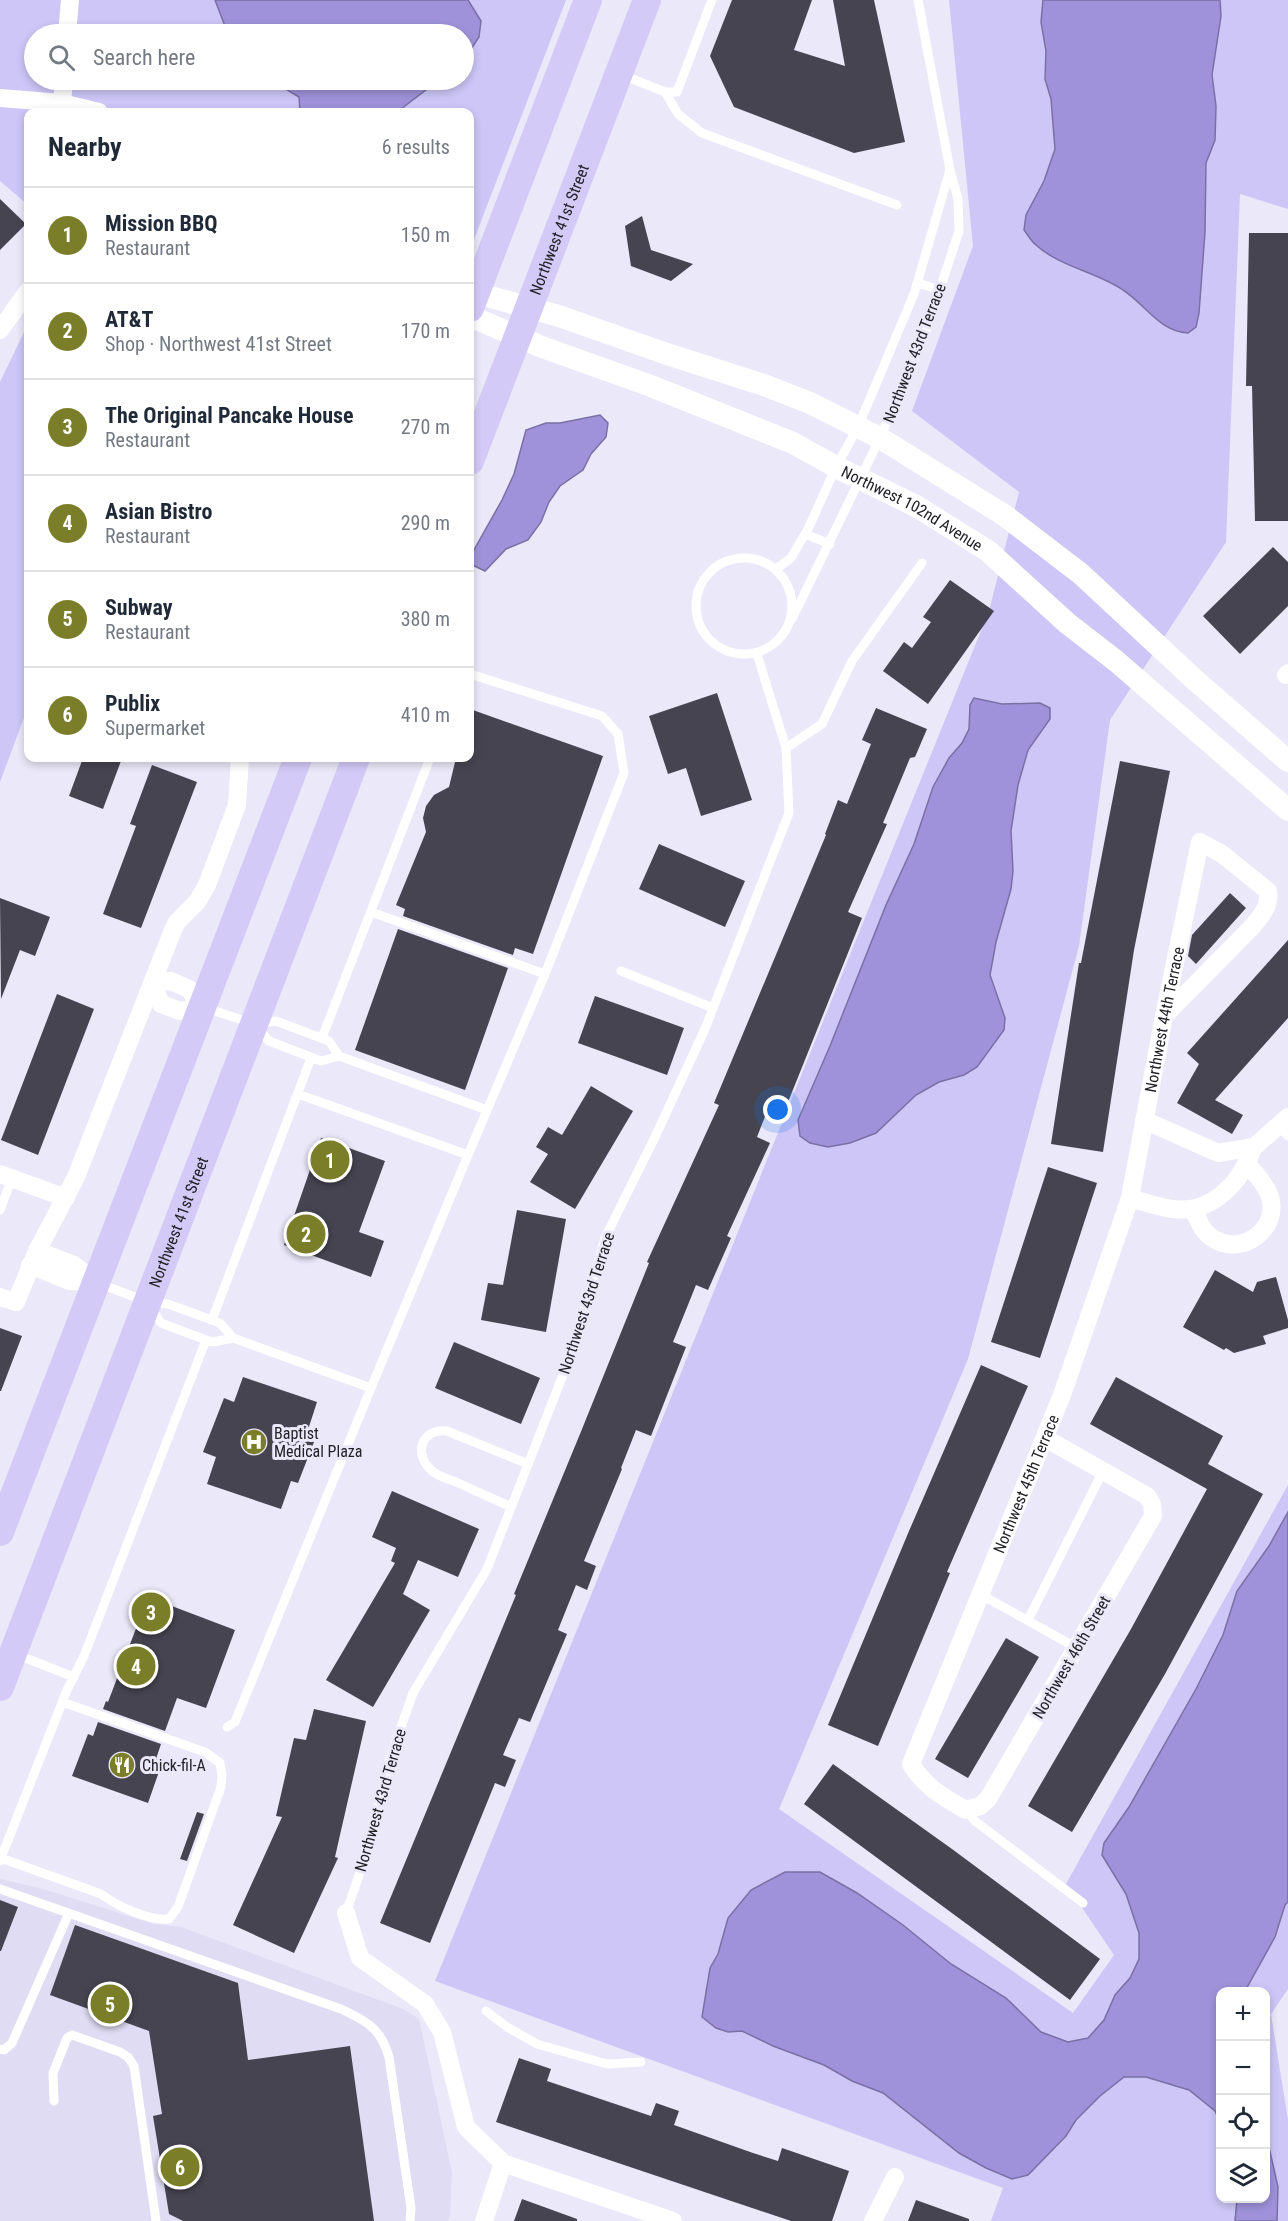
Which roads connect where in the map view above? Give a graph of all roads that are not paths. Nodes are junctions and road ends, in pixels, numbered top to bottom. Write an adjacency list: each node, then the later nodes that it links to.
1 (70, 0): 6 (street)
2 (588, 0): 17 (main road)
3 (647, 0): 7 (main road, Northwest 41st Street)
4 (712, 0): 9 (lane)
5 (918, 0): 13 (lane, Northwest 43rd Terrace)
6 (68, 24)
7 (619, 74): 9 (lane); 21 (main road, Northwest 41st Street)
8 (63, 90): 11 (street)
9 (665, 92): 14 (lane)
10 (0, 98): 11 (street)
11 (62, 103): 12 (street)
12 (83, 108)
13 (950, 170): 15 (lane); 16 (lane, Northwest 43rd Terrace)
14 (897, 205)
15 (918, 283): 16 (lane); 24 (lane)
16 (940, 290): 25 (lane, Northwest 43rd Terrace)
17 (474, 294)
18 (24, 297): 22 (street)
19 (474, 302): 21 (street)
20 (474, 304): 23 (street, Northwest 102nd Avenue)
21 (530, 308): 23 (main road, Northwest 41st Street); 24 (street)
22 (0, 330)
23 (519, 337): 26 (main road, Northwest 41st Street); 27 (street, Northwest 102nd Avenue)
24 (858, 427): 25 (street); 27 (lane)
25 (880, 438): 28 (lane, Northwest 43rd Terrace); 37 (street)
26 (474, 451)
27 (836, 467): 28 (street, Northwest 102nd Avenue); 29 (lane)
28 (861, 479): 30 (lane, Northwest 43rd Terrace); 42 (street, Northwest 102nd Avenue)
29 (805, 534): 30 (lane); 32 (lane)
30 (830, 544): 33 (lane, Northwest 43rd Terrace)
31 (922, 563): 36 (lane)
32 (776, 569): 33 (lane); 34 (lane)
33 (792, 619): 34 (lane)
34 (757, 654): 36 (lane, Northwest 43rd Terrace)
35 (474, 675): 45 (lane)
36 (786, 748): 48 (lane, Northwest 43rd Terrace)
37 (1288, 761)
38 (240, 762): 46 (street)
39 (296, 762): 47 (main road)
40 (354, 762): 50 (main road, Northwest 41st Street)
41 (428, 762): 43 (lane)
42 (1288, 810)
43 (370, 912): 45 (lane); 51 (lane)
44 (621, 971): 48 (lane)
45 (545, 974): 55 (lane)
46 (152, 984): 47 (street); 61 (street)
47 (202, 1007): 50 (lane); 66 (main road)
48 (713, 1008): 74 (lane, Northwest 43rd Terrace)
49 (1164, 1016): 49 (street, Northwest 44th Terrace); 56 (street, Northwest 44th Terrace)
50 (254, 1024): 51 (lane); 53 (lane); 68 (main road, Northwest 41st Street)
51 (322, 1038): 52 (lane)
52 (339, 1056): 53 (lane); 55 (lane)
53 (311, 1058): 54 (lane)
54 (298, 1094): 58 (lane); 69 (lane)
55 (487, 1110): 58 (lane)
56 (1144, 1120): 59 (street); 62 (street, Northwest 44th Terrace)
57 (1285, 1127): 59 (street)
58 (468, 1155): 72 (lane)
59 (1250, 1155): 63 (street); 63 (street)
60 (6, 1176): 61 (street); 64 (lane)
61 (66, 1198): 65 (street)
62 (1130, 1198): 63 (street); 73 (street, Northwest 45th Terrace)
63 (1192, 1209)
64 (0, 1210)
65 (33, 1258): 66 (street); 67 (street)
66 (96, 1282): 68 (lane); 77 (main road)
67 (0, 1297)
68 (148, 1302): 69 (lane); 71 (lane); 81 (main road, Northwest 41st Street)
69 (212, 1320): 70 (lane)
70 (232, 1338): 71 (lane); 72 (lane)
71 (206, 1340): 82 (lane)
72 (371, 1388): 85 (lane)
73 (1045, 1438): 75 (street); 78 (street, Northwest 45th Terrace)
74 (528, 1464): 76 (lane, Northwest 43rd Terrace); 76 (lane)
75 (1103, 1471): 79 (lane); 80 (street, Northwest 46th Street)
76 (511, 1507): 91 (lane, Northwest 43rd Terrace)
77 (0, 1532)
78 (981, 1594): 79 (lane); 86 (street, Northwest 45th Terrace)
79 (1028, 1620): 80 (lane)
80 (1077, 1648): 86 (street, Northwest 46th Street)
81 (13, 1653): 82 (lane); 83 (main road, Northwest 41st Street)
82 (74, 1677): 84 (lane)
83 (0, 1687)
84 (62, 1702): 87 (lane); 87 (lane)
85 (227, 1727)
86 (973, 1808): 89 (lane)
87 (0, 1859)
88 (0, 1889): 90 (lane)
89 (1083, 1903)
90 (69, 1913): 93 (lane); 99 (lane)
91 (346, 1913): 96 (street)
92 (486, 2011): 94 (lane)
93 (2, 2049)
94 (641, 2062)
95 (54, 2101): 98 (lane)
96 (503, 2163): 100 (street); 101 (street)
97 (895, 2177): 102 (street)
98 (156, 2221)
99 (410, 2221)
100 (484, 2221)
101 (673, 2221)
102 (873, 2221)

